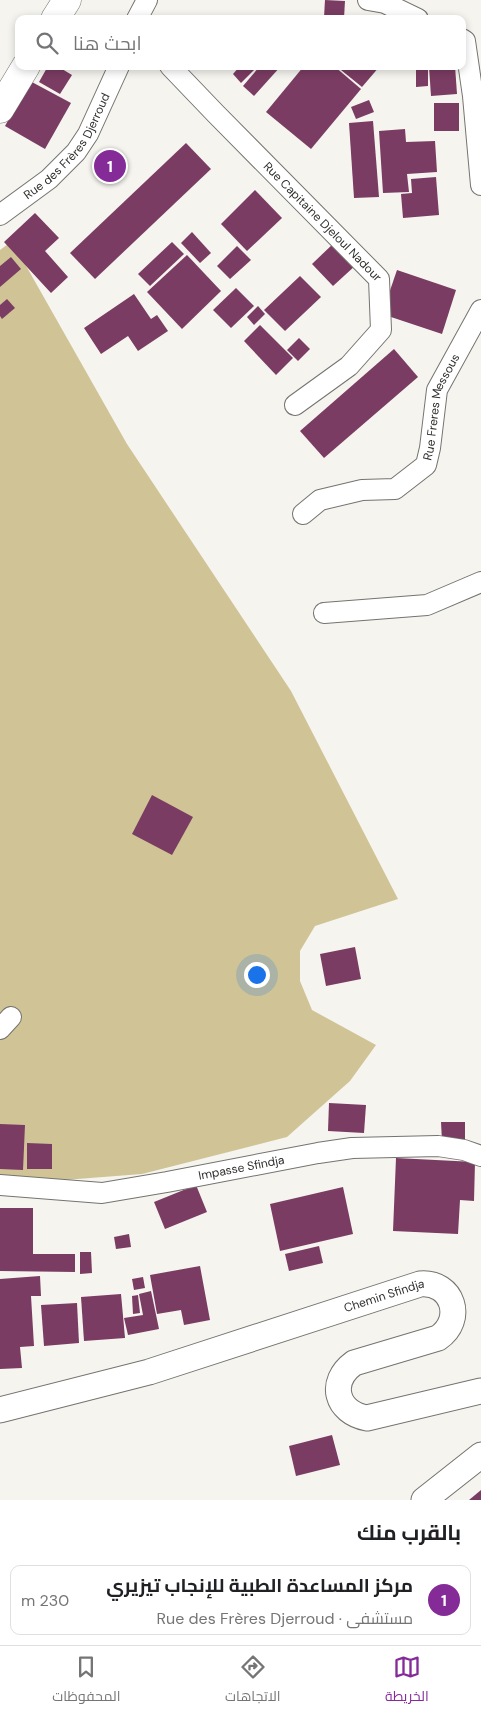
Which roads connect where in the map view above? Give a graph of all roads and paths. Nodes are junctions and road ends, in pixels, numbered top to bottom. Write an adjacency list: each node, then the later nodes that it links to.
1 (66, 0): 4 (main road)
2 (147, 0): 5 (street)
3 (368, 0): 6 (street)
4 (57, 15)
5 (139, 15)
6 (410, 15)
7 (466, 48): 12 (street)
8 (24, 70): 11 (main road)
9 (117, 70): 13 (street, Rue des Frères Djerroud)
10 (174, 70): 15 (street, Rue Capitaine Djeloul Nadour)
11 (0, 109)
12 (481, 185)
13 (0, 216)
14 (481, 310): 16 (street, Rue Freres Messous)
15 (295, 405)
16 (303, 514)
17 (481, 582): 18 (street)
18 (324, 613)
19 (481, 1156): 20 (street, Impasse Sfindja)
20 (0, 1185)
21 (481, 1391): 22 (street, Chemin Sfindja)
22 (0, 1410)
23 (481, 1455): 24 (street)
24 (424, 1500)

